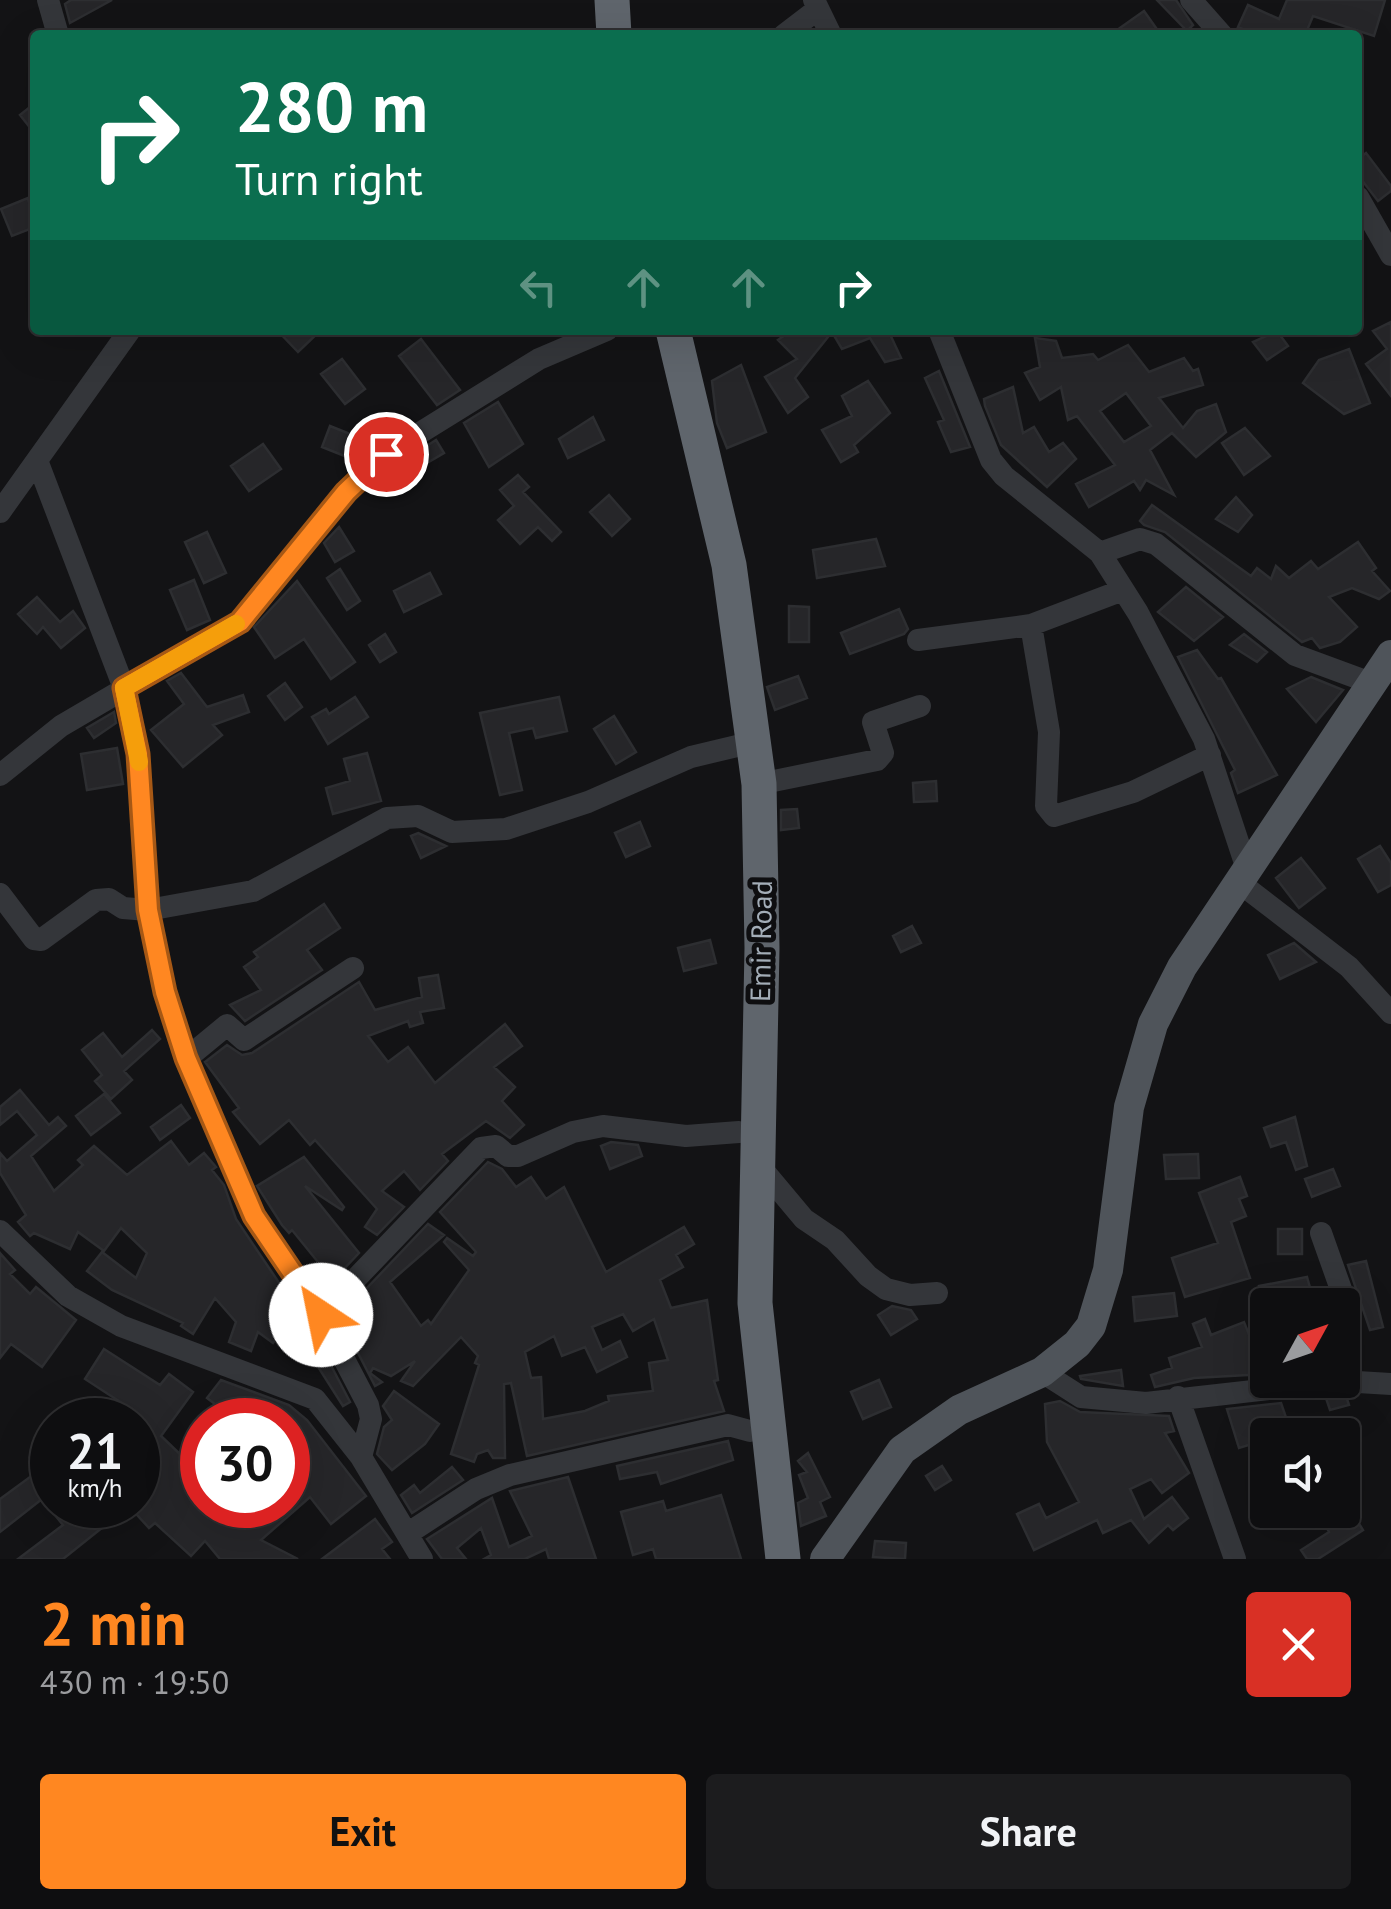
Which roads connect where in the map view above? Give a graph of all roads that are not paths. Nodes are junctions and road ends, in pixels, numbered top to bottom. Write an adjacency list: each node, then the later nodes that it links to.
1 (48, 0): 6 (street)
2 (598, 0): 7 (highway)
3 (612, 0): 8 (highway)
4 (1191, 0): 11 (street)
5 (816, 4): 9 (street); 10 (street)
6 (57, 30)
7 (601, 30)
8 (614, 30)
9 (789, 30)
10 (829, 30)
11 (1218, 30)
12 (1362, 203): 13 (street)
13 (1391, 255)
14 (127, 335): 19 (street)
15 (595, 335): 27 (street)
16 (657, 335): 29 (highway, Emir Road)
17 (674, 335): 32 (highway, Emir Road)
18 (941, 335): 21 (street)
19 (38, 464): 20 (street); 27 (street)
20 (1, 508)
21 (1100, 553): 22 (street); 26 (street)
22 (1123, 590): 23 (street); 30 (street)
23 (1031, 625): 24 (street); 30 (street)
24 (918, 640)
25 (1391, 655): 26 (main road)
26 (1381, 680): 33 (main road)
27 (124, 688): 31 (street); 35 (street)
28 (920, 706): 32 (street)
29 (737, 746): 35 (street); 39 (highway, Emir Road)
30 (1210, 755): 33 (street)
31 (0, 775)
32 (759, 784): 39 (highway, Emir Road)
33 (1248, 880): 37 (street); 45 (main road)
34 (0, 894): 35 (street)
35 (148, 910): 38 (street)
36 (352, 968): 38 (street)
37 (1391, 1013)
38 (186, 1058): 44 (street)
39 (748, 1147): 43 (street); 44 (street); 50 (highway, Emir Road); 55 (highway, Emir Road)
40 (0, 1231): 51 (street)
41 (1321, 1234): 42 (street)
42 (1340, 1288)
43 (937, 1292)
44 (321, 1315): 51 (street)
45 (1048, 1378): 49 (street); 56 (main road); 57 (main road)
46 (1360, 1382): 47 (street)
47 (1391, 1384)
48 (1250, 1390): 49 (street)
49 (1178, 1398): 58 (street)
50 (750, 1431): 52 (street); 54 (highway, Emir Road)
51 (361, 1457): 52 (street)
52 (407, 1534): 53 (street)
53 (422, 1559)
54 (765, 1559)
55 (782, 1559)
56 (824, 1559)
57 (846, 1559)
58 (1235, 1559)

